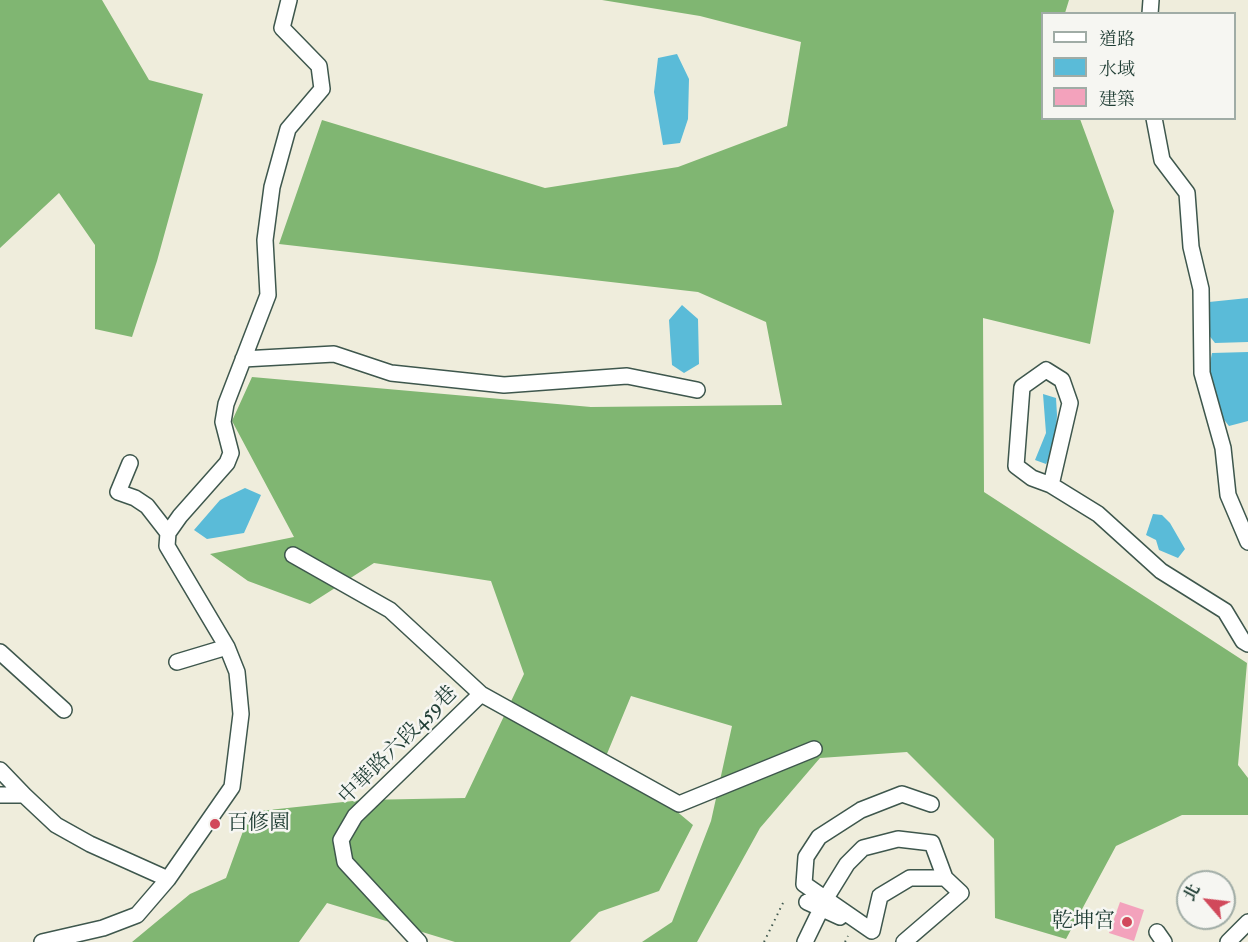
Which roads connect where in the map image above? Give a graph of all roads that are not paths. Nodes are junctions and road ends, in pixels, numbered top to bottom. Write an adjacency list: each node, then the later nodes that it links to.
1 (289, 0): 3 (street)
2 (1154, 120): 8 (street)
3 (243, 359): 4 (street); 7 (street)
4 (697, 390)
5 (130, 463): 7 (street)
6 (1051, 485): 6 (street); 10 (street)
7 (168, 534): 11 (street)
8 (1248, 542)
9 (293, 555): 14 (street)
10 (1248, 644)
11 (227, 647): 13 (street); 22 (street)
12 (0, 652): 15 (street)
13 (177, 662)
14 (481, 694): 16 (street); 27 (street, 中華路六段459巷)
15 (64, 710)
16 (814, 748)
17 (0, 770): 19 (street)
18 (0, 795): 19 (street)
19 (24, 795): 22 (street)
20 (931, 804): 23 (street)
21 (945, 878): 23 (street); 25 (street); 29 (street)
22 (168, 879): 26 (street)
23 (818, 903): 25 (street); 28 (street)
24 (1248, 922): 30 (street)
25 (878, 937)
26 (42, 942)
27 (419, 942)
28 (805, 942)
29 (904, 942)
30 (1228, 942)

